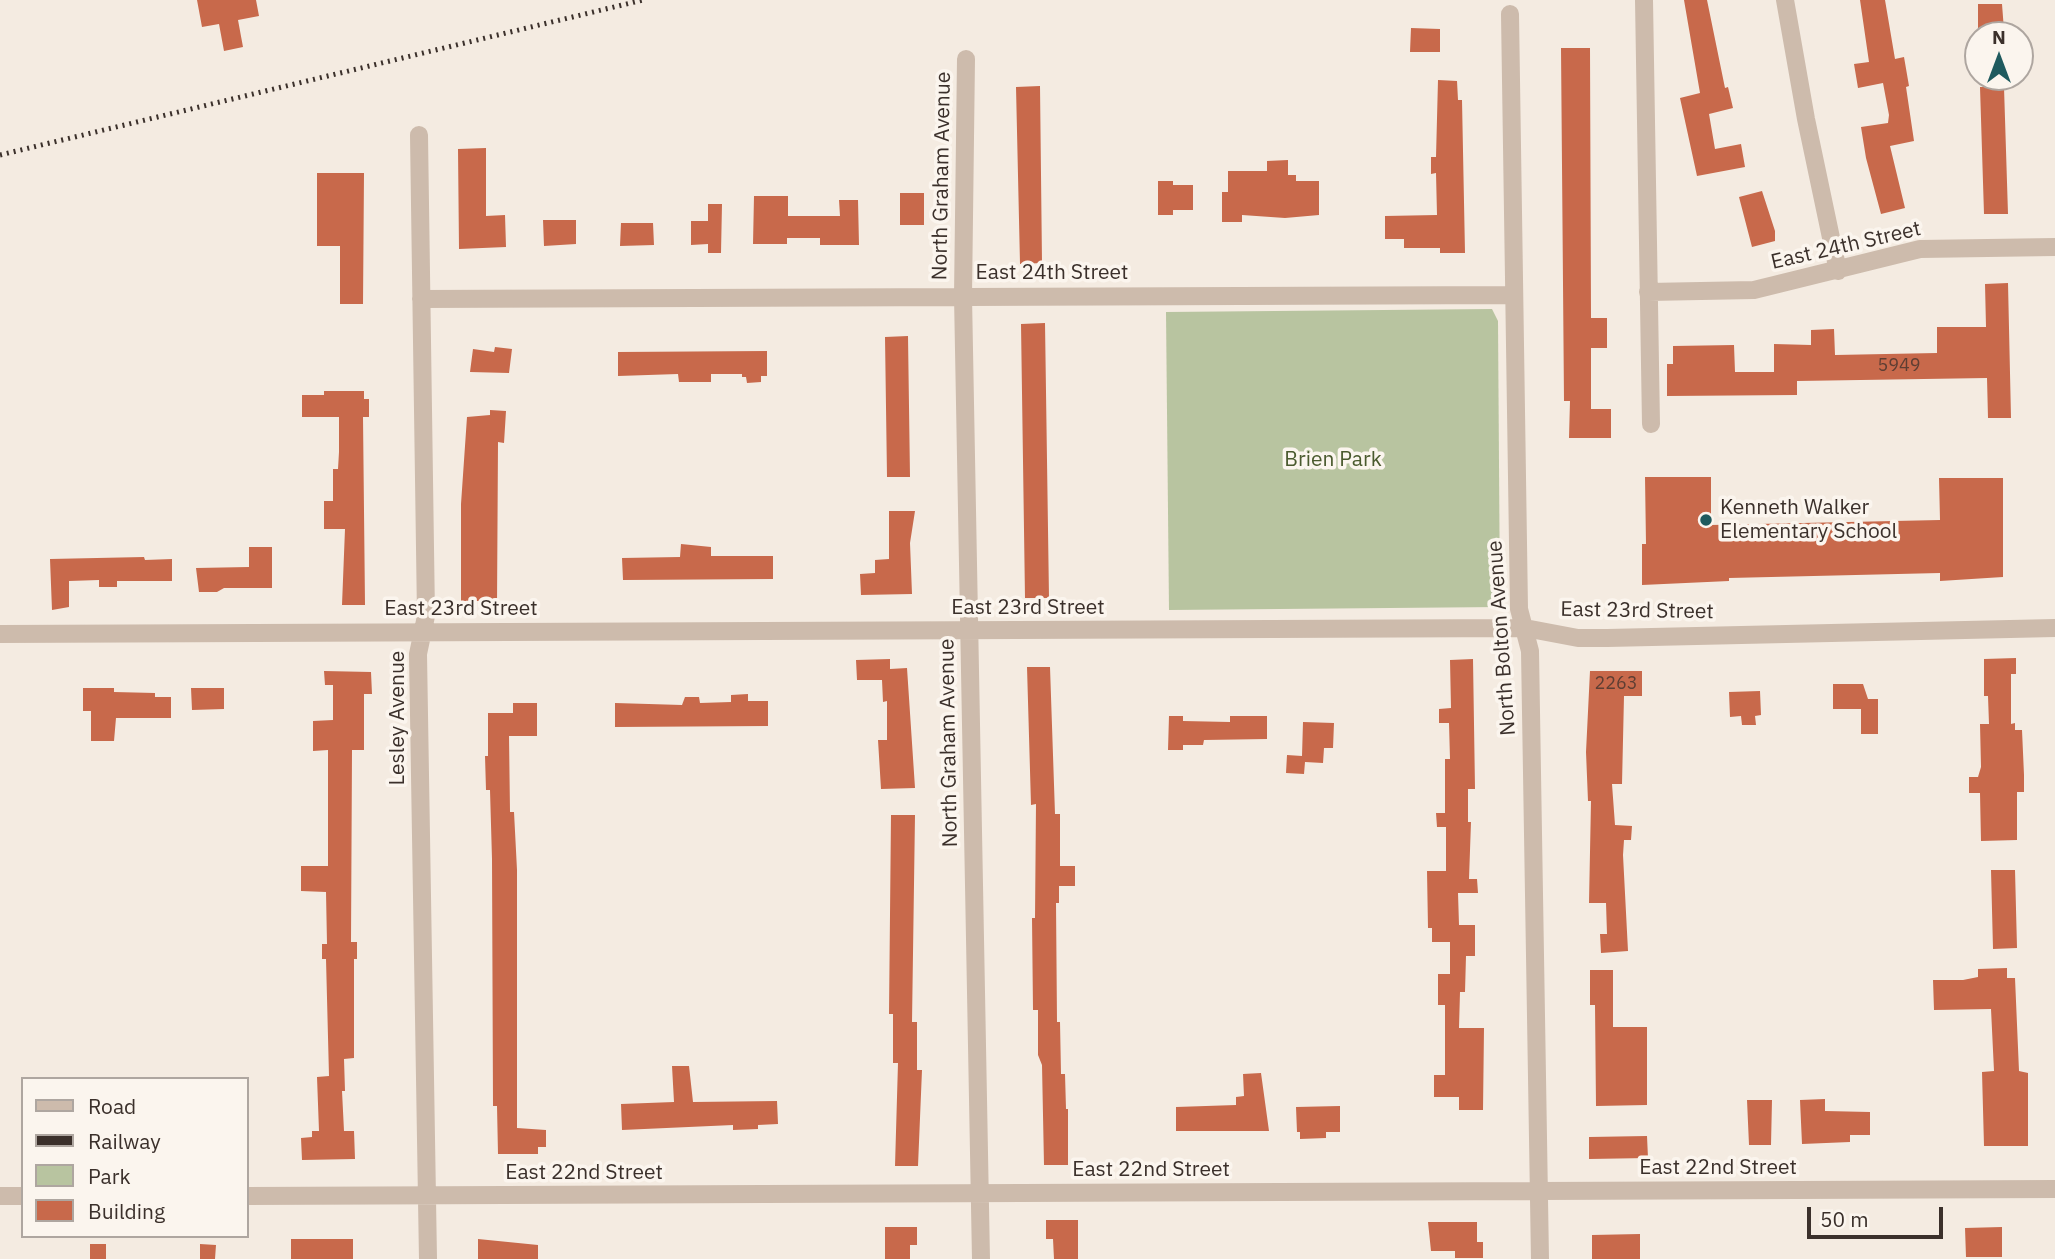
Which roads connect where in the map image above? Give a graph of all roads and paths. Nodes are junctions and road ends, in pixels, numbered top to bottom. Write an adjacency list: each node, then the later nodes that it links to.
1 (1644, 0): 8 (street)
2 (1785, 0): 7 (street)
3 (1510, 15): 9 (street, North Bolton Avenue)
4 (966, 59): 10 (street, North Graham Avenue)
5 (419, 135): 11 (street, Lesley Avenue)
6 (2055, 247): 7 (street, East 24th Street)
7 (1838, 271): 8 (street, East 24th Street)
8 (1648, 292): 12 (street)
9 (1514, 295): 10 (street, East 24th Street); 13 (street, North Bolton Avenue)
10 (963, 296): 11 (street, East 24th Street); 15 (street, North Graham Avenue)
11 (421, 299): 16 (street, Lesley Avenue)
12 (1651, 424)
13 (1525, 628): 14 (street, East 23rd Street); 15 (street, East 23rd Street); 19 (street, North Bolton Avenue)
14 (2055, 628)
15 (970, 631): 16 (street, East 23rd Street); 20 (street, North Graham Avenue)
16 (422, 632): 17 (street, East 23rd Street); 24 (street, Lesley Avenue)
17 (0, 634)
18 (2055, 1189): 19 (street, East 22nd Street)
19 (1539, 1192): 20 (street, East 22nd Street); 27 (street, North Bolton Avenue)
20 (980, 1193): 24 (street, East 22nd Street); 26 (street, North Graham Avenue)
21 (0, 1196): 22 (street)
22 (21, 1196)
23 (248, 1196): 24 (street, East 22nd Street)
24 (427, 1196): 25 (street, Lesley Avenue)
25 (428, 1259)
26 (981, 1259)
27 (1540, 1259)

